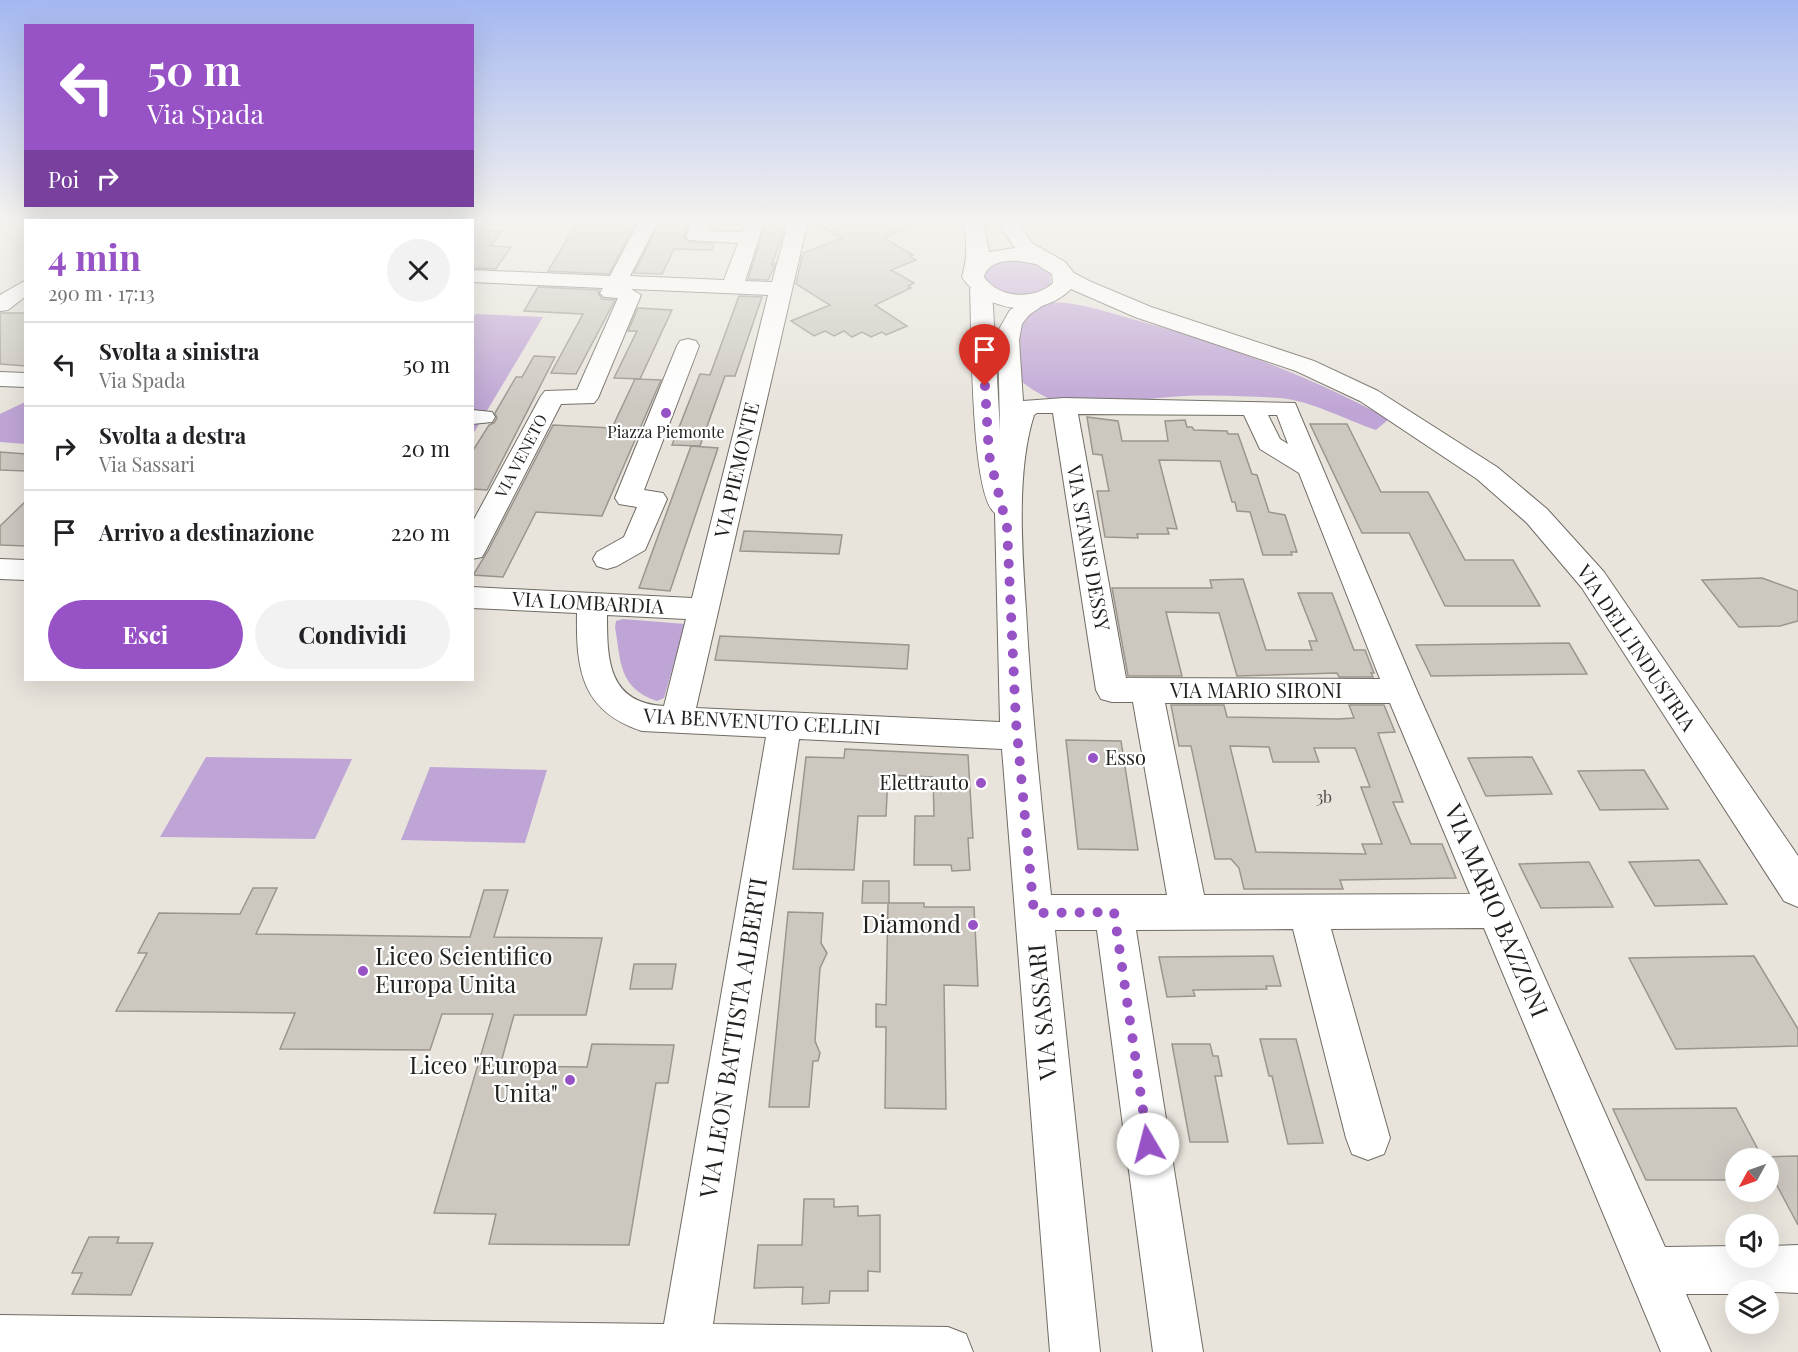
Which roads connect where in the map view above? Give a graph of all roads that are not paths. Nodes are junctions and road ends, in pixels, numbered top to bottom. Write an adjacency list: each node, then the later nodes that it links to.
1 (546, 283): 11 (street)
2 (622, 283): 11 (street)
3 (733, 283): 9 (street)
4 (782, 283): 13 (street, VIA PIEMONTE)
5 (979, 283): 24 (street, VIA SASSARI)
6 (987, 283): 12 (main road, VIA DELL'INDUSTRIA)
7 (1055, 283): 12 (main road)
8 (24, 287): 14 (street)
9 (732, 287): 11 (street); 13 (street)
10 (474, 288): 11 (street)
11 (619, 290): 13 (street); 23 (street, VIA VENETO)
12 (1053, 290): 16 (street, VIA SASSARI); 38 (main road, VIA DELL'INDUSTRIA)
13 (779, 296): 31 (street, VIA PIEMONTE)
14 (0, 305)
15 (688, 346): 26 (street)
16 (1009, 371): 19 (street); 21 (street, VIA SASSARI)
17 (0, 379): 18 (street)
18 (24, 380)
19 (1064, 405): 20 (street); 21 (street); 32 (street, VIA STANIS DESSY)
20 (1253, 408): 22 (street); 22 (street, VIA MARIO BAZZONI)
21 (1013, 441): 24 (street, VIA SASSARI)
22 (1310, 468): 34 (street, VIA MARIO BAZZONI)
23 (485, 501): 25 (street, VIA VENETO)
24 (1007, 527): 37 (street, VIA SASSARI)
25 (474, 542)
26 (607, 559)
27 (0, 569): 28 (street)
28 (24, 570)
29 (474, 597): 30 (street, VIA LOMBARDIA)
30 (592, 603): 31 (street, VIA LOMBARDIA); 35 (street, VIA BENVENUTO CELLINI)
31 (703, 609): 35 (street, VIA PIEMONTE)
32 (1112, 690): 33 (street, VIA MARIO SIRONI)
33 (1147, 690): 34 (street, VIA MARIO SIRONI); 41 (street)
34 (1401, 691): 39 (street, VIA MARIO BAZZONI)
35 (677, 720): 36 (street, VIA BENVENUTO CELLINI)
36 (785, 723): 37 (street, VIA BENVENUTO CELLINI); 49 (street, VIA LEON BATTISTA ALBERTI)
37 (1018, 736): 43 (street, VIA SASSARI)
38 (1798, 890)
39 (1496, 911): 42 (street); 46 (street, VIA MARIO BAZZONI)
40 (1114, 912): 41 (street); 43 (street); 52 (street)
41 (1189, 912): 42 (street)
42 (1307, 912): 44 (street)
43 (1034, 913): 51 (street, VIA SASSARI)
44 (1368, 1138)
45 (1798, 1269): 46 (street)
46 (1651, 1271): 53 (street, VIA MARIO BAZZONI)
47 (0, 1341): 48 (street)
48 (381, 1348): 49 (street)
49 (684, 1350): 50 (street)
50 (948, 1352)
51 (1075, 1352)
52 (1178, 1352)
53 (1686, 1352)

